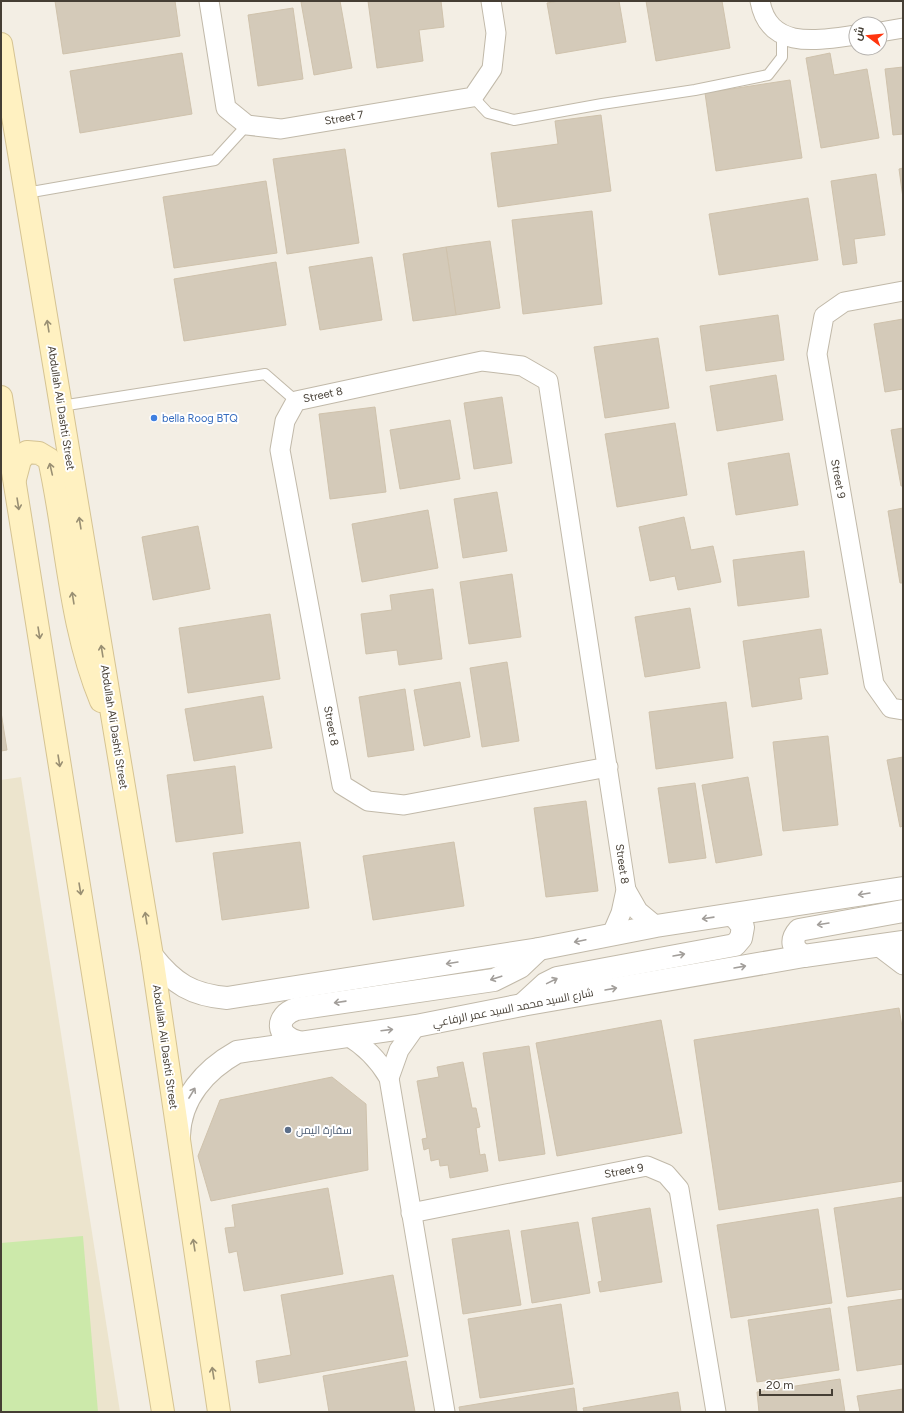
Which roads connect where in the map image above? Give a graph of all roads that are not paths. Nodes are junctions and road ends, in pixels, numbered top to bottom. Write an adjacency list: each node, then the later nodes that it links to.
1 (210, 1): 10 (street)
2 (491, 1): 9 (street)
3 (760, 1): 6 (street)
4 (903, 28): 5 (street)
5 (888, 31)
6 (782, 35): 7 (street); 9 (lane)
7 (848, 36)
8 (1, 44): 11 (main road, Abdullah Ali Dashti Street)
9 (473, 97): 10 (street, Street 7)
10 (247, 125): 11 (lane)
11 (26, 193): 15 (main road, Abdullah Ali Dashti Street, one-way to 11)
12 (903, 291): 17 (street, Street 9)
13 (1, 397): 16 (main road)
14 (296, 401): 15 (lane); 19 (street, Street 8); 19 (street, Street 8)
15 (61, 406): 18 (main road, Abdullah Ali Dashti Street, one-way to 15)
16 (14, 479): 18 (main road, one-way to 16); 39 (main road, one-way to 39)
17 (903, 710)
18 (117, 742): 29 (main road, Abdullah Ali Dashti Street, one-way to 18)
19 (608, 767): 21 (street, Street 8)
20 (903, 888): 23 (street, one-way to 23)
21 (626, 890): 24 (street, Street 8); 25 (street, Street 8)
22 (903, 911): 30 (street, one-way to 30)
23 (730, 915): 24 (street, one-way to 24); 32 (street, one-way to 23)
24 (656, 926): 25 (street)
25 (612, 934): 28 (street, one-way to 28)
26 (903, 942): 27 (street, شارع السيد محمد السيد عمر الرفاعي)
27 (878, 946): 30 (street, شارع السيد محمد السيد عمر الرفاعي); 31 (street)
28 (539, 949): 29 (street, one-way to 29); 35 (street, one-way to 35)
29 (152, 956): 37 (main road, Abdullah Ali Dashti Street)
30 (804, 956): 32 (street, شارع السيد محمد السيد عمر الرفاعي, one-way to 30)
31 (903, 965)
32 (522, 1005): 33 (street, شارع السيد محمد السيد عمر الرفاعي)
33 (416, 1026): 34 (street, شارع السيد محمد السيد عمر الرفاعي, one-way to 33); 36 (street)
34 (346, 1035): 35 (street, شارع السيد محمد السيد عمر الرفاعي); 36 (street)
35 (298, 1042): 37 (street, شارع السيد محمد السيد عمر الرفاعي, one-way to 35)
36 (389, 1078): 38 (street)
37 (179, 1144): 40 (main road, Abdullah Ali Dashti Street, one-way to 37)
38 (411, 1213): 41 (street); 42 (street, Street 9)
39 (162, 1412)
40 (219, 1412)
41 (445, 1412)
42 (716, 1412)

